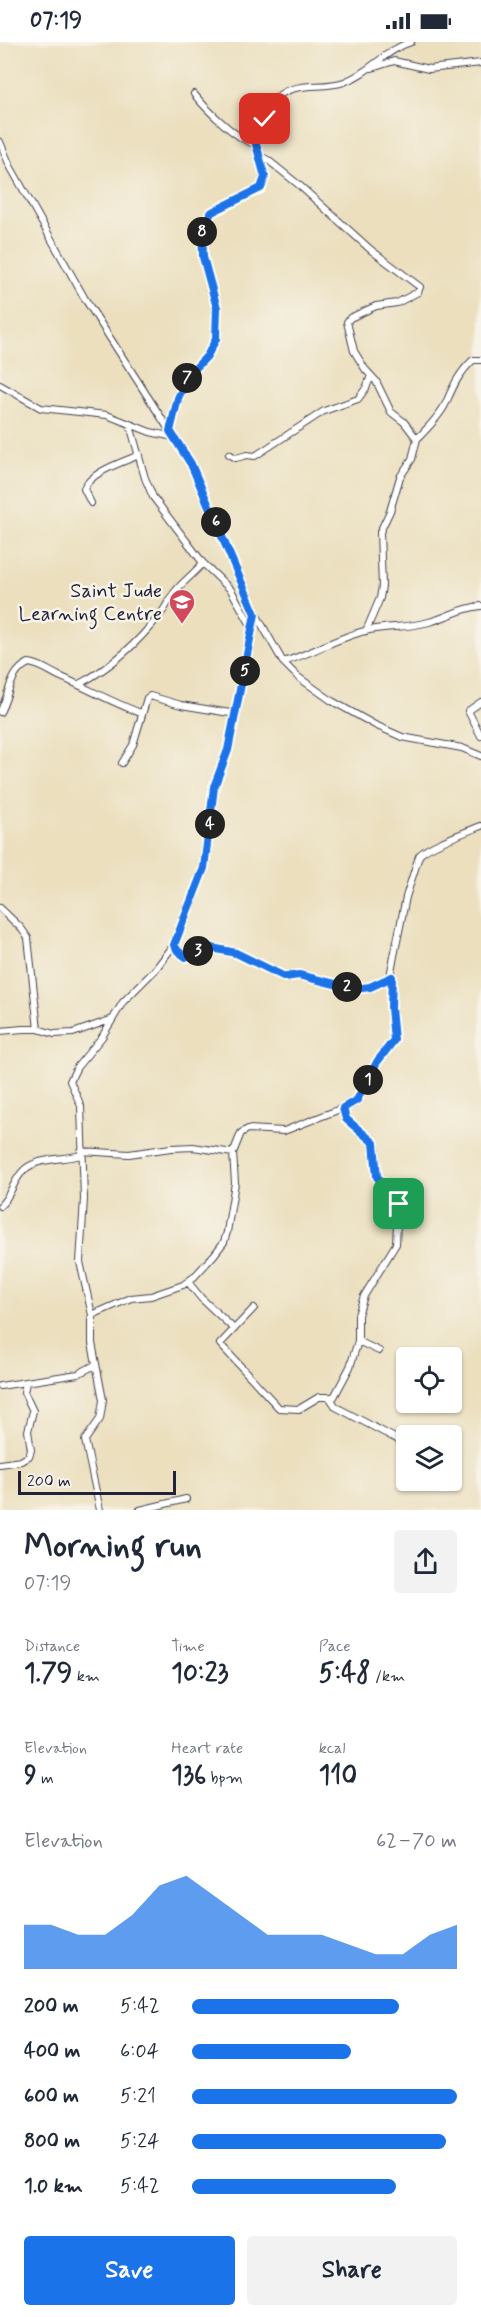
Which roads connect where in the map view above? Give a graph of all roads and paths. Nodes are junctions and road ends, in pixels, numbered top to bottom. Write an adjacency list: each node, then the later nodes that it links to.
1 (411, 42): 3 (street)
2 (481, 63): 3 (street)
3 (368, 69): 6 (street)
4 (194, 94): 6 (street)
5 (0, 142): 12 (street)
6 (256, 144): 7 (street)
7 (260, 156): 9 (street); 12 (street)
8 (481, 360): 14 (street)
9 (371, 376): 14 (street); 15 (street)
10 (0, 385): 11 (street)
11 (130, 425): 13 (street); 16 (street)
12 (170, 431): 13 (street)
13 (174, 437): 20 (street)
14 (417, 439): 22 (street)
15 (229, 454)
16 (139, 455): 17 (street); 18 (street)
17 (91, 503)
18 (203, 563): 21 (street); 24 (street)
19 (481, 606): 22 (street)
20 (255, 614): 21 (street); 23 (street)
21 (252, 627): 28 (street)
22 (366, 631): 23 (street)
23 (283, 662): 30 (street)
24 (79, 684): 26 (street); 27 (street)
25 (481, 702): 29 (street)
26 (0, 712)
27 (141, 713): 28 (street); 31 (street)
28 (237, 714): 34 (street)
29 (481, 736)
30 (481, 756)
31 (122, 763)
32 (481, 826): 35 (street)
33 (0, 908): 37 (street)
34 (174, 945): 35 (street); 36 (street)
35 (392, 977): 39 (street)
36 (111, 1019): 37 (street); 40 (street)
37 (39, 1029): 38 (street)
38 (0, 1031)
39 (343, 1108): 41 (street); 47 (street)
40 (81, 1153): 41 (street); 42 (street); 45 (street)
41 (233, 1153): 43 (street)
42 (0, 1206)
43 (188, 1282): 45 (street); 46 (street)
44 (254, 1308): 46 (street)
45 (92, 1315): 49 (street)
46 (233, 1328): 52 (street)
47 (358, 1341): 48 (street); 52 (street)
48 (379, 1351)
49 (95, 1365): 50 (street); 56 (street)
50 (26, 1383): 51 (street); 54 (street)
51 (0, 1386)
52 (330, 1398): 53 (street)
53 (396, 1439)
54 (0, 1464)
55 (186, 1499): 57 (street)
56 (100, 1510)
57 (140, 1510)

